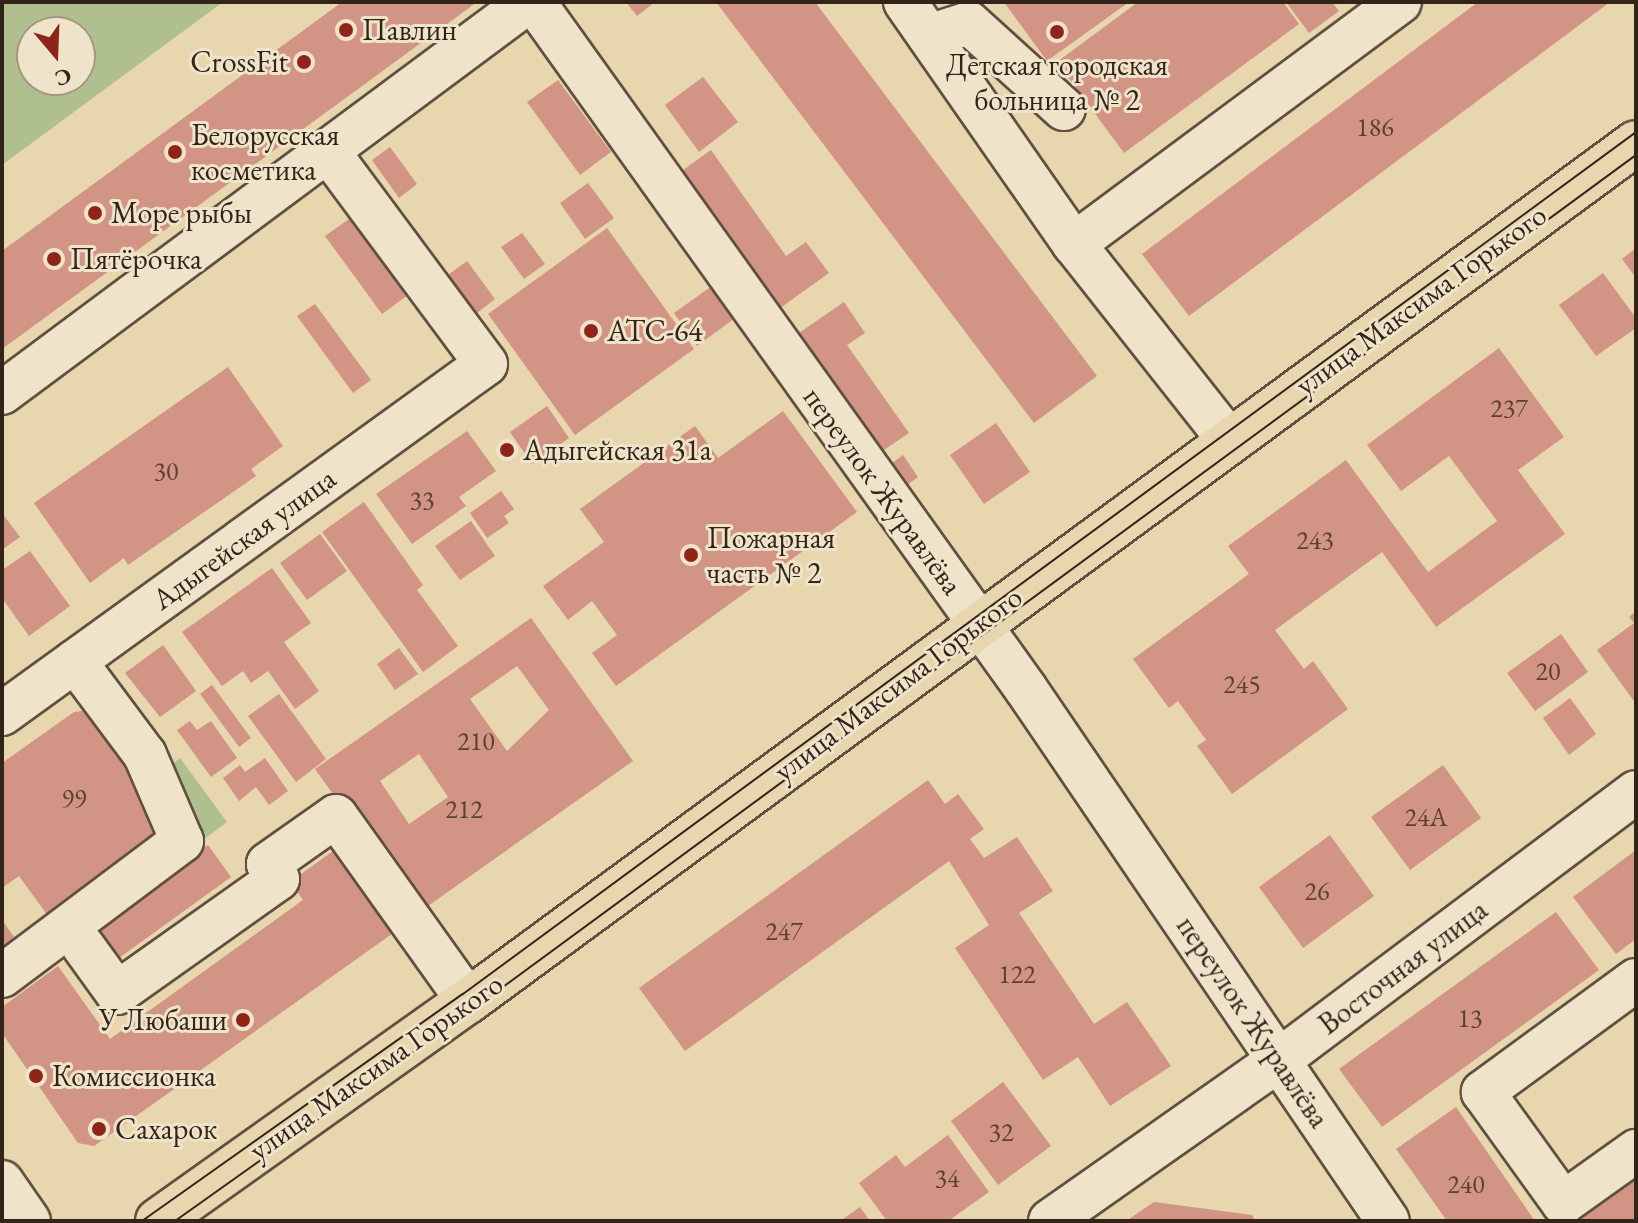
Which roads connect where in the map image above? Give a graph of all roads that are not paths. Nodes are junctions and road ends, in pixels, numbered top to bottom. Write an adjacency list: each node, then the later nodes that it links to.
1 (531, 2): 7 (street); 11 (street, переулок Журавлёва)
2 (905, 2): 4 (street)
3 (1378, 8): 8 (street)
4 (929, 36): 5 (street); 8 (street)
5 (1064, 109)
6 (1636, 143): 10 (main road, улица Максима Горького)
7 (328, 151): 9 (street); 12 (street, Адыгейская улица)
8 (1074, 244): 10 (street)
9 (2, 393)
10 (1229, 440): 11 (main road, улица Максима Горького)
11 (977, 623): 18 (main road, улица Максима Горького); 19 (street, переулок Журавлёва)
12 (75, 661): 13 (street, Адыгейская улица); 16 (street)
13 (2, 714)
14 (1636, 792): 19 (street, Восточная улица)
15 (83, 946): 18 (street)
16 (2, 976)
17 (1636, 980): 20 (street)
18 (468, 1001): 23 (main road, улица Максима Горького)
19 (1279, 1060): 24 (street, Восточная улица); 25 (street, переулок Журавлёва)
20 (1636, 1151)
21 (2, 1182): 22 (street)
22 (29, 1221)
23 (158, 1221)
24 (1050, 1221)
25 (1388, 1221)

